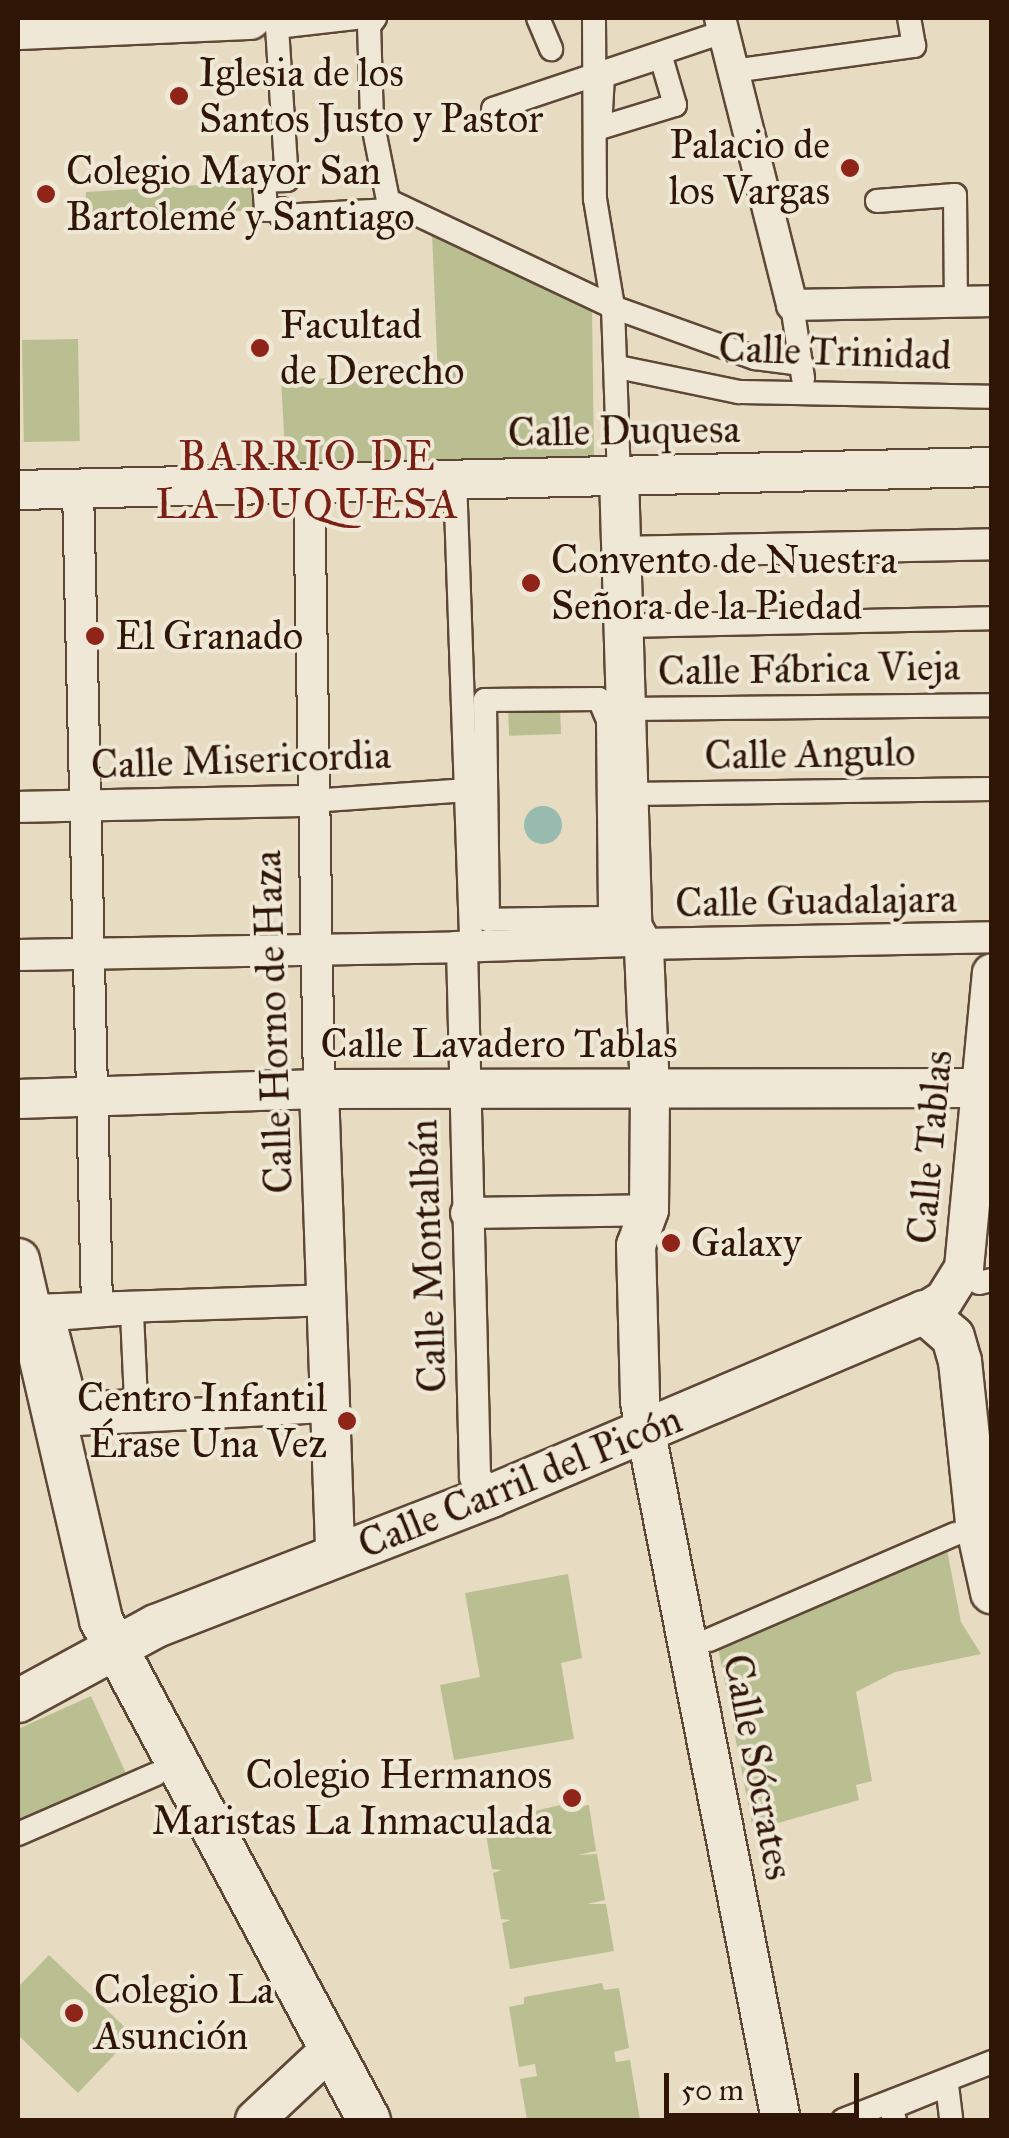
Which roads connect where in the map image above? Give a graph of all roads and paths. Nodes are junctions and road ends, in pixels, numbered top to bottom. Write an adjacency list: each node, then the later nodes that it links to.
1 (250, 18): 8 (main road)
2 (355, 18): 13 (street)
3 (375, 18): 13 (street)
4 (538, 18): 9 (street)
5 (594, 18): 11 (street)
6 (910, 18): 10 (street)
7 (721, 25): 10 (street); 11 (street)
8 (18, 28)
9 (552, 49)
10 (732, 71): 17 (street)
11 (595, 74): 12 (street); 18 (street)
12 (493, 109)
13 (389, 201): 18 (street)
14 (877, 201): 16 (street)
15 (992, 301): 16 (street)
16 (956, 302): 17 (street)
17 (792, 304): 19 (street)
18 (612, 307): 19 (street); 20 (street)
19 (802, 364): 21 (street)
20 (618, 367): 21 (street, Calle Trinidad); 24 (street)
21 (805, 396): 22 (street, Calle Trinidad)
22 (992, 398)
23 (992, 467): 24 (street, Calle Duquesa)
24 (619, 476): 25 (street, Calle Duquesa); 30 (street, Calle Sócrates)
25 (455, 478): 26 (street, Calle Duquesa); 36 (street)
26 (309, 483): 27 (street, Calle Duquesa); 38 (street, Calle Horno de Haza)
27 (78, 489): 28 (street, Calle Duquesa); 39 (street)
28 (18, 490)
29 (992, 544): 30 (street)
30 (622, 552): 32 (street, Calle Sócrates)
31 (992, 618): 32 (street)
32 (624, 626): 34 (street, Calle Sócrates)
33 (992, 704): 34 (street, Calle Fábrica Vieja)
34 (626, 709): 37 (street, Calle Sócrates)
35 (992, 789): 37 (street, Calle Angulo)
36 (468, 790): 38 (street, Calle Misericordia); 41 (street)
37 (629, 794): 43 (street, Calle Sócrates)
38 (311, 801): 39 (street, Calle Misericordia); 44 (street, Calle Horno de Haza)
39 (86, 806): 40 (street, Calle Misericordia); 45 (street)
40 (18, 808)
41 (474, 937): 41 (street); 43 (street, Calle Guadalajara); 44 (street, Calle Guadalajara); 51 (street, Calle Montalbán)
42 (992, 937): 43 (street, Calle Guadalajara)
43 (640, 939): 48 (street, Calle Sócrates)
44 (317, 950): 45 (street, Calle Guadalajara); 50 (street, Calle Horno de Haza)
45 (88, 953): 46 (street, Calle Guadalajara); 52 (street)
46 (18, 955)
47 (992, 974): 49 (street, Calle Tablas)
48 (649, 1088): 49 (street, Calle Lavadero Tablas); 51 (street, Calle Lavadero Tablas); 54 (street, Calle Sócrates)
49 (981, 1088): 61 (street, Calle Tablas)
50 (319, 1089): 51 (street, Calle Lavadero Tablas); 52 (street, Calle Lavadero Tablas); 57 (street, Calle Horno de Haza)
51 (464, 1089): 55 (street, Calle Montalbán)
52 (90, 1095): 53 (street, Calle Lavadero Tablas); 58 (street)
53 (18, 1099)
54 (649, 1210): 55 (street); 65 (street, Calle Sócrates)
55 (466, 1213): 66 (street, Calle Montalbán)
56 (18, 1260): 59 (main road)
57 (326, 1300): 58 (street); 63 (street, Calle Horno de Haza)
58 (97, 1308): 59 (street)
59 (31, 1310): 64 (main road)
60 (137, 1310): 62 (street)
61 (924, 1312): 65 (main road, Calle Carril del Picón); 69 (main road)
62 (140, 1405)
63 (329, 1407): 64 (street); 68 (street, Calle Horno de Haza)
64 (67, 1412): 64 (street); 71 (main road)
65 (646, 1430): 66 (main road, Calle Carril del Picón); 80 (street, Calle Sócrates)
66 (491, 1496): 68 (main road, Calle Carril del Picón)
67 (955, 1534): 70 (street)
68 (334, 1558): 71 (main road, Calle Carril del Picón)
69 (992, 1592)
70 (709, 1640)
71 (117, 1650): 72 (main road, Calle Carril del Picón); 73 (main road)
72 (18, 1701)
73 (169, 1770): 74 (street); 75 (main road)
74 (18, 1834)
75 (331, 2049): 78 (street); 79 (main road)
76 (992, 2062): 77 (street)
77 (945, 2083): 81 (street); 82 (street); 83 (street)
78 (254, 2120)
79 (369, 2120)
80 (781, 2120)
81 (843, 2120)
82 (895, 2120)
83 (948, 2120)

